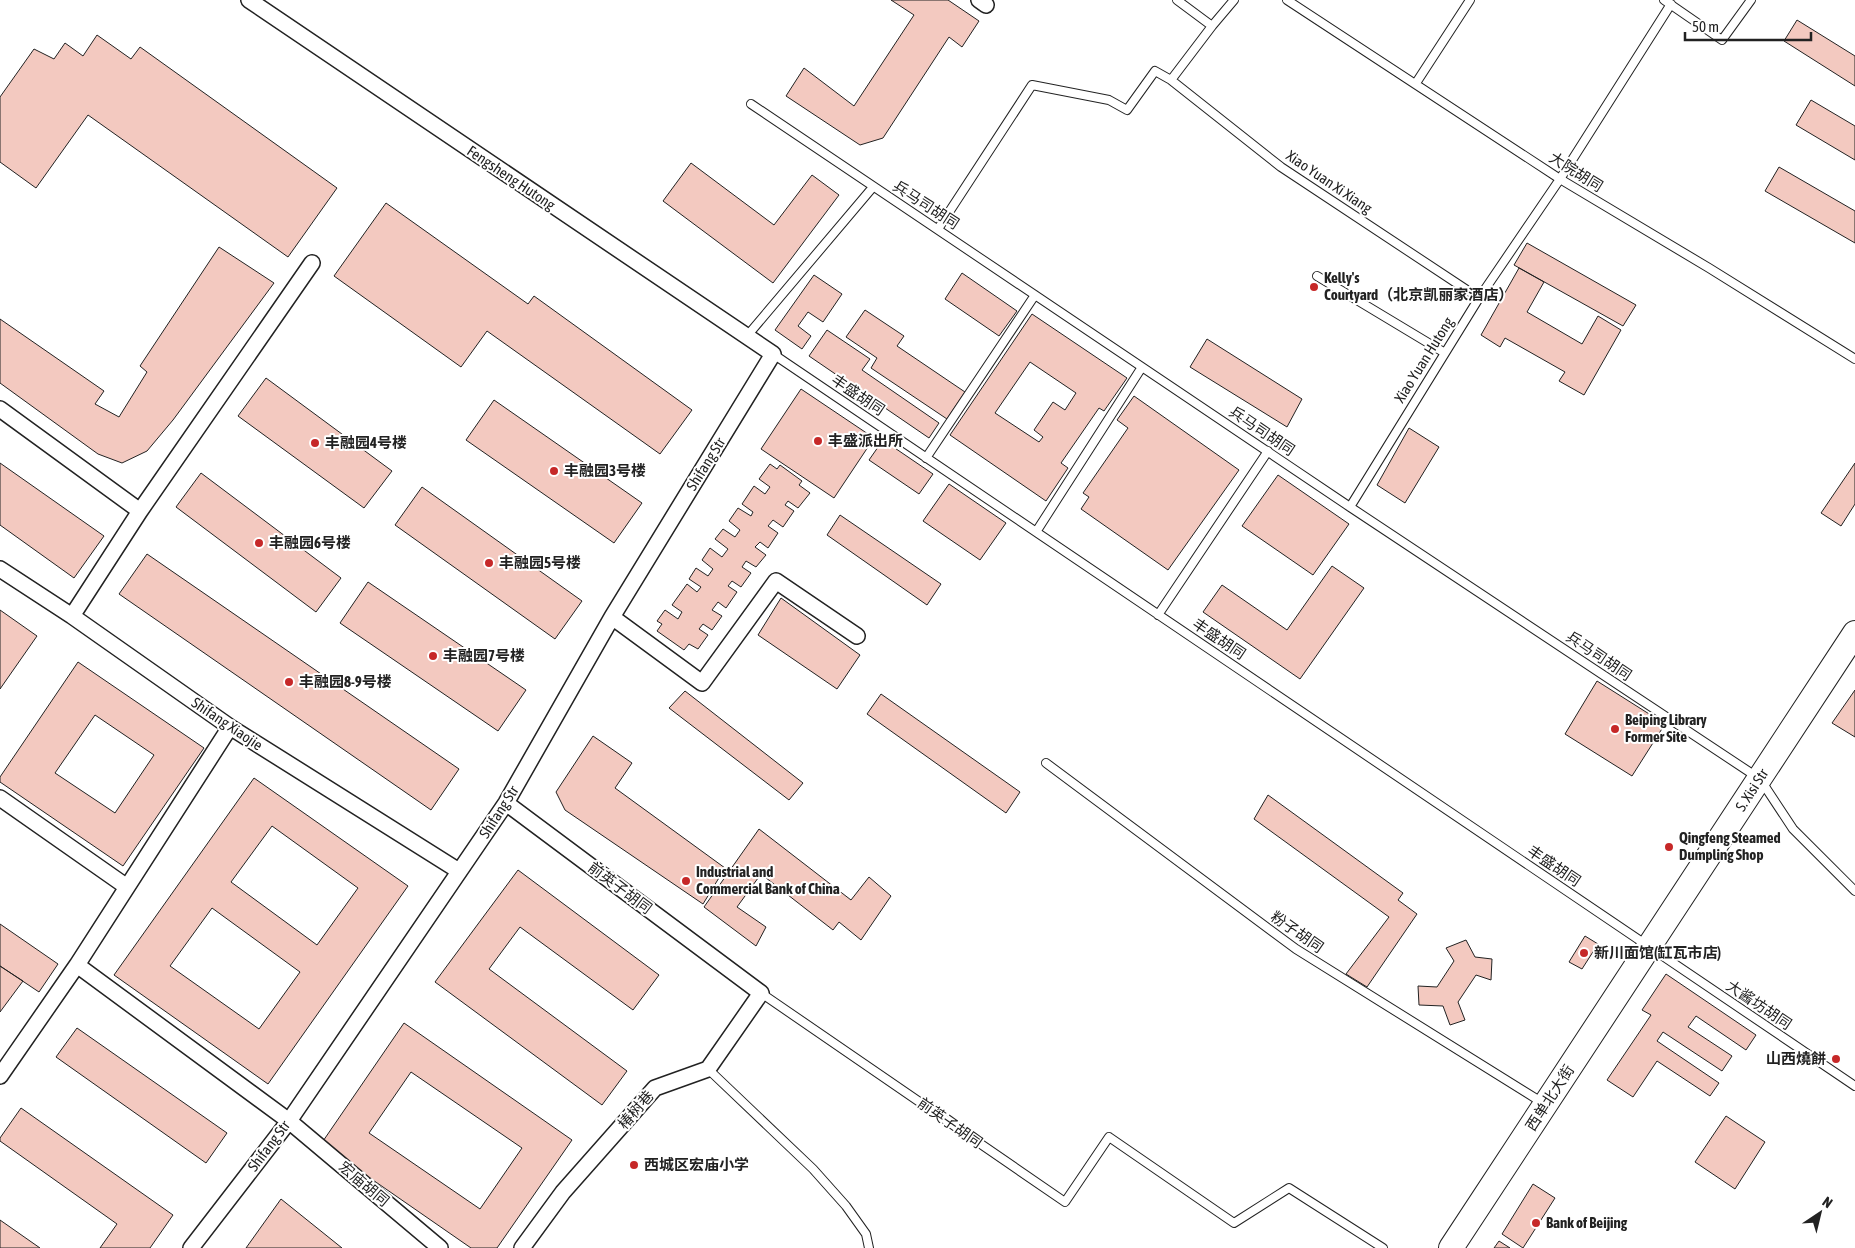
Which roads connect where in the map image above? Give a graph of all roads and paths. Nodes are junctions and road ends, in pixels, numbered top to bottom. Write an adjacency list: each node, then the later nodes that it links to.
1 (249, 0): 19 (street, Fengsheng Hutong)
2 (1177, 0): 8 (lane)
3 (1234, 0): 8 (lane)
4 (1287, 0): 10 (lane, 大院胡同)
5 (1470, 0): 10 (lane)
6 (1751, 0): 7 (lane)
7 (1668, 2): 12 (lane, Xiao Yuan Hutong)
8 (1212, 26): 9 (lane)
9 (1171, 80): 14 (lane); 18 (lane, Xiao Yuan Xi Xiang)
10 (1416, 83): 12 (lane, 大院胡同)
11 (751, 104): 13 (lane, 兵马司胡同)
12 (1560, 179): 18 (lane, Xiao Yuan Hutong); 22 (lane, 大院胡同)
13 (873, 187): 14 (lane, 兵马司胡同); 19 (lane)
14 (938, 229): 17 (lane, 兵马司胡同)
15 (312, 262): 28 (street)
16 (1317, 276): 20 (lane)
17 (1035, 294): 23 (lane, 兵马司胡同); 26 (lane)
18 (1479, 298): 20 (lane, Xiao Yuan Hutong)
19 (747, 336): 21 (street, Fengsheng Hutong)
20 (1445, 353): 27 (lane, Xiao Yuan Hutong)
21 (773, 354): 26 (lane, 丰盛胡同); 33 (street, Shifang Str)
22 (1855, 359)
23 (1142, 367): 25 (lane, 兵马司胡同); 29 (lane)
24 (0, 409): 28 (street)
25 (1268, 451): 27 (lane, 兵马司胡同); 31 (lane)
26 (926, 458): 29 (lane, 丰盛胡同)
27 (1350, 507): 38 (lane, 兵马司胡同)
28 (140, 512): 32 (street)
29 (1036, 532): 31 (lane, 丰盛胡同)
30 (0, 569): 32 (street, Shifang Xiaojie)
31 (1158, 615): 44 (lane, 丰盛胡同)
32 (72, 616): 36 (street, Shifang Xiaojie)
33 (612, 617): 35 (street); 40 (street, Shifang Str)
34 (1855, 633): 38 (main road, S. Xisi Str)
35 (857, 636)
36 (230, 727): 41 (street, Shifang Xiaojie); 42 (street)
37 (1046, 762): 50 (lane, 粉子胡同)
38 (1760, 779): 43 (lane); 44 (main road, S. Xisi Str)
39 (0, 798): 42 (street)
40 (506, 803): 41 (street, Shifang Str); 46 (street, 前英子胡同)
41 (459, 871): 51 (street, Shifang Str)
42 (127, 886): 45 (street)
43 (1855, 891)
44 (1648, 947): 49 (lane, 大酱坊胡同); 50 (main road, 西单北大街)
45 (77, 966): 48 (street); 51 (street, 宏庙胡同)
46 (761, 993): 47 (street); 56 (lane, 前英子胡同)
47 (708, 1069): 54 (street, 椿树巷); 55 (lane)
48 (0, 1076)
49 (1855, 1086)
50 (1546, 1105): 57 (main road, 西单北大街)
51 (289, 1121): 52 (street, Shifang Str); 53 (street, 宏庙胡同)
52 (190, 1248)
53 (440, 1248)
54 (522, 1248)
55 (869, 1248)
56 (1383, 1248)
57 (1451, 1248)

